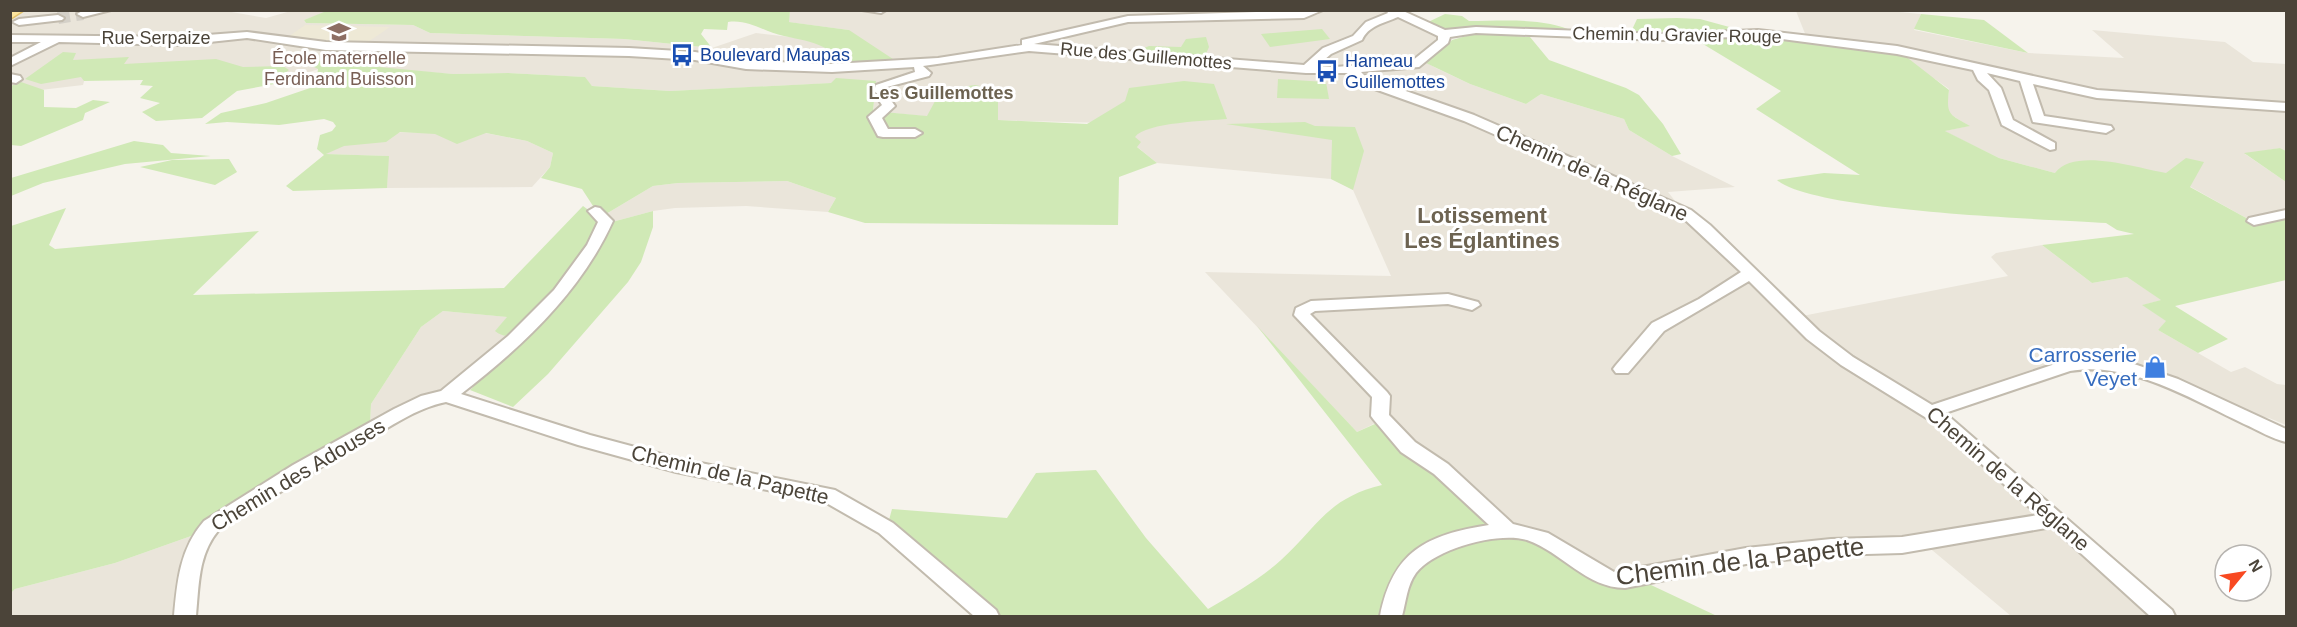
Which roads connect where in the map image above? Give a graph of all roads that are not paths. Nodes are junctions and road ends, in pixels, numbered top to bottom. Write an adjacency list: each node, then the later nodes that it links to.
1 (36, 10): 9 (street)
2 (106, 10): 6 (street)
3 (867, 10): 4 (street)
4 (881, 10)
5 (1318, 10): 8 (street)
6 (84, 12)
7 (1394, 12): 11 (street); 18 (street)
8 (1152, 14): 14 (street)
9 (14, 18): 10 (street)
10 (58, 18)
11 (1444, 34): 19 (street, Chemin du Gravier Rouge); 20 (street, Rue des Guillemottes)
12 (10, 38): 13 (street, Rue Serpaize)
13 (59, 38): 15 (street); 17 (street, Rue Serpaize)
14 (1015, 47): 16 (street, Rue des Guillemottes); 18 (street, Rue des Guillemottes)
15 (10, 63)
16 (914, 64): 17 (street, Rue des Guillemottes); 24 (street)
17 (832, 68)
18 (1306, 69): 20 (street, Rue des Guillemottes)
19 (1979, 70): 21 (street, Chemin du Gravier Rouge); 25 (street)
20 (1353, 71): 29 (street, Chemin de la Réglane)
21 (2026, 80): 22 (street, Chemin du Gravier Rouge); 23 (street)
22 (2286, 107)
23 (2106, 129)
24 (915, 133)
25 (2050, 146)
26 (595, 211): 32 (street, Chemin des Adouses)
27 (2286, 214): 28 (street)
28 (2254, 221)
29 (1750, 273): 31 (street); 33 (street, Chemin de la Réglane)
30 (1472, 305): 36 (street, Chemin de la Papette)
31 (1622, 369)
32 (443, 397): 37 (street, Chemin des Adouses); 38 (street, Chemin de la Papette)
33 (1932, 411): 34 (street); 35 (street, Chemin de la Réglane)
34 (2286, 435)
35 (2056, 519): 36 (street, Chemin de la Papette); 40 (street, Chemin de la Réglane)
36 (1507, 530): 39 (street, Chemin de la Papette)
37 (185, 616)
38 (988, 616)
39 (1390, 616)
40 (2164, 616)

